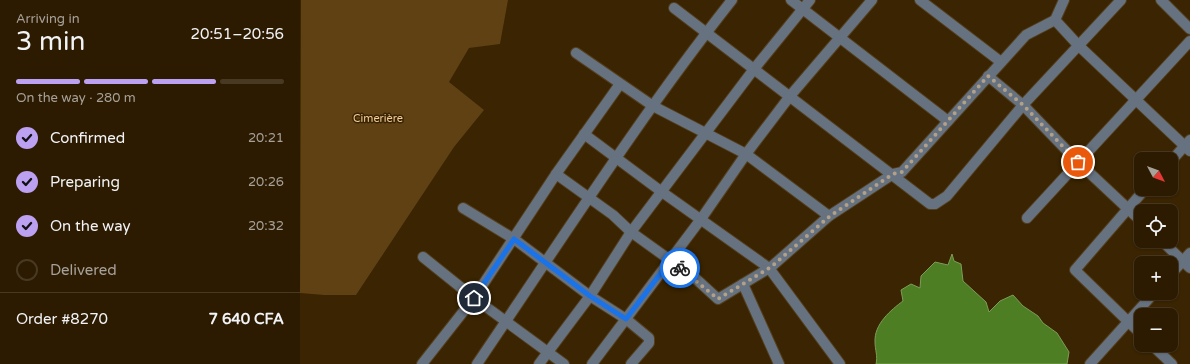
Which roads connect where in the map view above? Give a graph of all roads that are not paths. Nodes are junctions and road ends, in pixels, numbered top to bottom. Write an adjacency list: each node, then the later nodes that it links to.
1 (732, 0): 13 (street)
2 (792, 0): 10 (street)
3 (810, 0): 10 (street)
4 (872, 0): 14 (street)
5 (920, 0): 18 (street)
6 (1121, 0): 16 (street)
7 (1161, 0): 12 (street)
8 (1061, 1): 11 (street)
9 (674, 8): 13 (street)
10 (804, 9): 14 (street); 19 (street)
11 (1055, 20): 16 (street); 18 (street)
12 (1190, 29)
13 (706, 32): 19 (street); 25 (street)
14 (841, 37): 22 (street); 26 (street)
15 (1190, 41): 23 (street)
16 (1079, 46): 23 (street); 24 (street)
17 (576, 53): 21 (street)
18 (1001, 62): 20 (street)
19 (754, 69): 22 (street); 27 (street)
20 (988, 76): 24 (street); 26 (street)
21 (620, 84): 25 (street); 28 (street)
22 (790, 96): 30 (street); 35 (street)
23 (1136, 100): 29 (street); 33 (street)
24 (1023, 105): 33 (street); 35 (street)
25 (653, 106): 27 (street); 32 (street)
26 (948, 121): 35 (street)
27 (708, 133): 30 (street); 36 (street)
28 (584, 134): 32 (street); 34 (street)
29 (1188, 146): 31 (street)
30 (746, 154): 42 (street); 44 (street)
31 (1178, 155)
32 (616, 158): 36 (street); 38 (street)
33 (1078, 162): 40 (street); 43 (street)
34 (556, 174): 38 (street); 46 (street)
35 (893, 174): 42 (street)
36 (662, 192): 44 (street); 45 (street)
37 (1138, 196): 40 (street)
38 (589, 198): 45 (street); 51 (street)
39 (463, 208): 46 (street)
40 (1127, 208): 41 (street); 60 (street)
41 (1134, 215)
42 (830, 216): 53 (street)
43 (1027, 218)
44 (701, 219): 50 (street); 53 (street)
45 (632, 232): 50 (street); 55 (street)
46 (514, 239): 51 (street); 56 (street)
47 (1169, 248): 52 (street)
48 (1190, 253): 52 (street)
49 (424, 257): 56 (street)
50 (670, 261): 54 (street); 58 (street)
51 (546, 264): 55 (street); 59 (street)
52 (1186, 264)
53 (770, 268): 54 (street); 71 (street)
54 (744, 284): 70 (street)
55 (590, 296): 58 (street); 62 (street)
56 (474, 298): 59 (street); 64 (street)
57 (1148, 300): 60 (street)
58 (626, 319): 68 (street); 69 (street)
59 (506, 322): 62 (street); 65 (street)
60 (1129, 322): 61 (street); 72 (street)
61 (1134, 327)
62 (548, 352): 66 (street); 67 (street)
63 (1159, 352): 73 (street)
64 (422, 364)
65 (477, 364)
66 (539, 364)
67 (564, 364)
68 (592, 364)
69 (631, 364)
70 (779, 364)
71 (840, 364)
72 (1090, 364)
73 (1172, 364)

